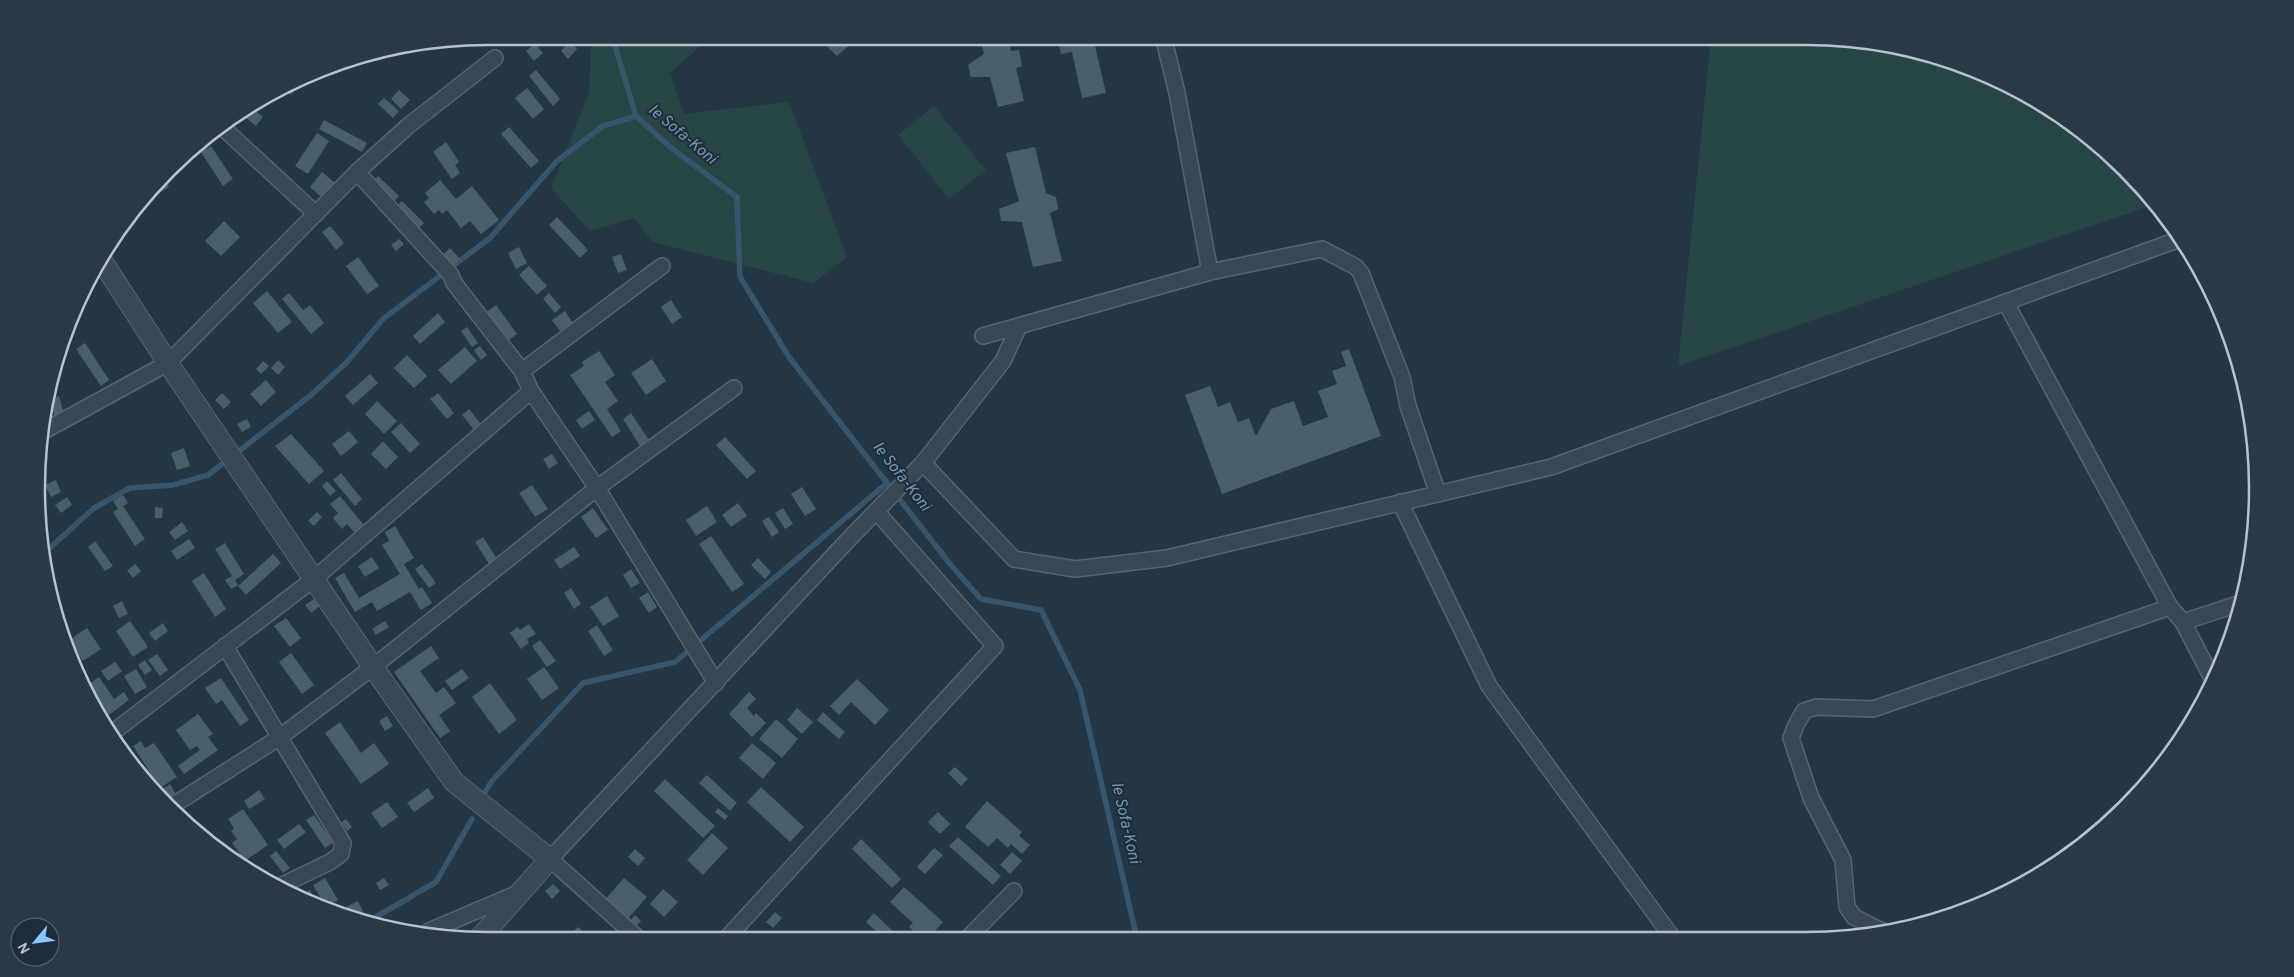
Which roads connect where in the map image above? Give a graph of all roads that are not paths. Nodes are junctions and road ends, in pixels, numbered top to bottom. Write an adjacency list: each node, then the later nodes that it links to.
1 (1165, 45): 9 (street)
2 (495, 58): 4 (street)
3 (227, 131): 5 (street)
4 (357, 172): 5 (street); 14 (street)
5 (316, 214): 13 (street)
6 (2174, 241): 10 (street)
7 (105, 266): 13 (street)
8 (662, 266): 14 (street)
9 (1210, 272): 11 (street); 20 (street)
10 (2006, 303): 20 (street); 25 (street)
11 (1019, 326): 12 (street); 18 (street)
12 (983, 336)
13 (168, 363): 17 (street); 23 (street)
14 (522, 371): 16 (street)
15 (734, 388): 19 (street)
16 (532, 392): 19 (street); 23 (street)
17 (50, 428)
18 (923, 464): 21 (street); 22 (street)
19 (597, 488): 28 (street); 30 (street)
20 (1438, 494): 21 (street)
21 (1400, 502): 44 (street)
22 (876, 511): 30 (street); 42 (street)
23 (314, 578): 27 (street); 28 (street)
24 (2233, 606): 26 (street)
25 (2170, 608): 26 (street); 38 (street)
26 (2183, 622): 29 (street)
27 (225, 646): 31 (street); 32 (street)
28 (373, 667): 32 (street); 34 (street)
29 (2209, 672)
30 (716, 683): 34 (street)
31 (117, 730)
32 (280, 737): 33 (street); 35 (street)
33 (176, 803)
34 (550, 859): 37 (street); 41 (street)
35 (286, 883)
36 (1014, 892): 43 (street)
37 (520, 893): 39 (street); 40 (street)
38 (1873, 926)
39 (435, 928)
40 (485, 932)
41 (631, 932)
42 (732, 932)
43 (974, 932)
44 (1668, 932)

